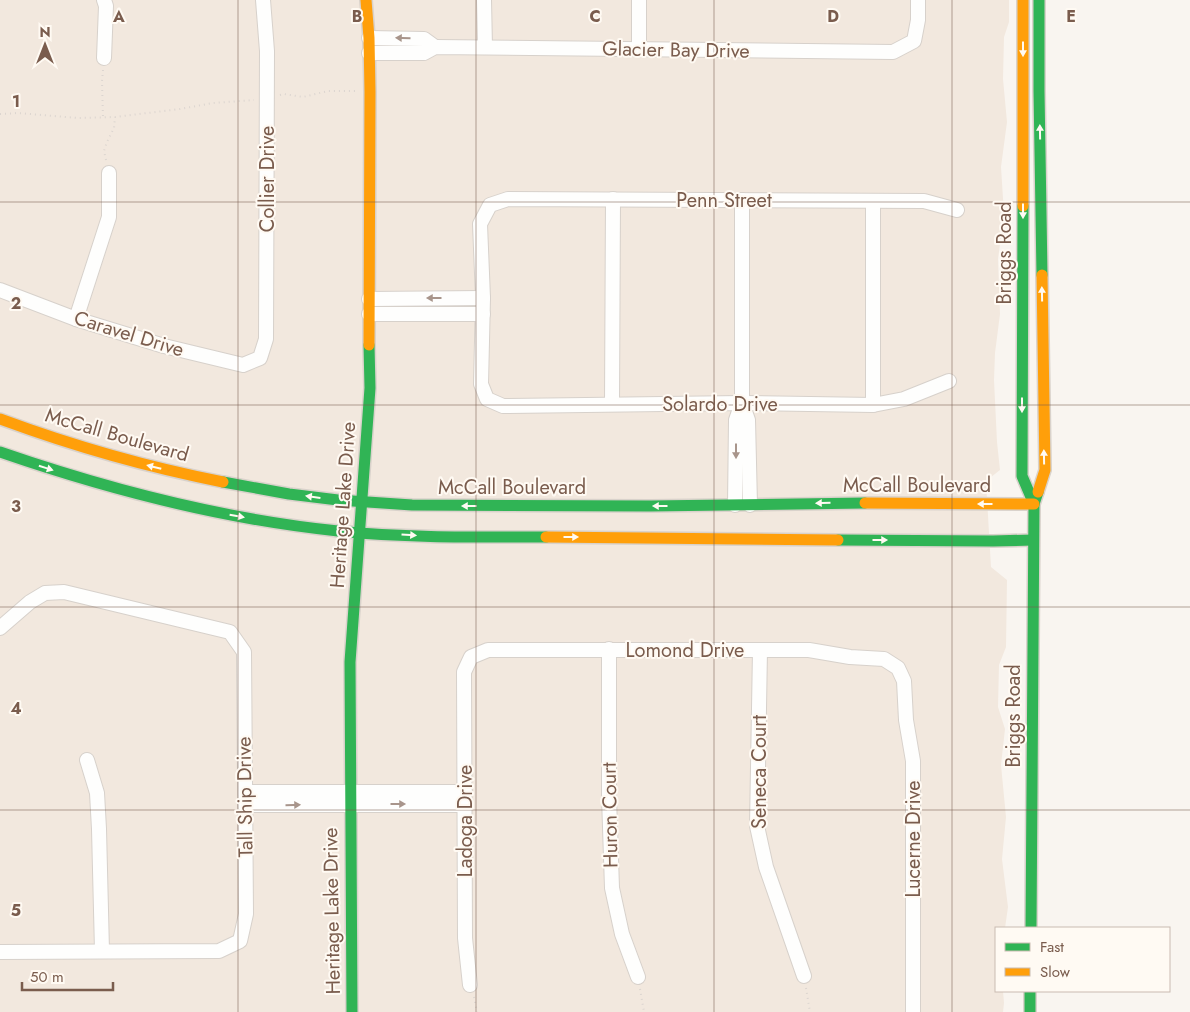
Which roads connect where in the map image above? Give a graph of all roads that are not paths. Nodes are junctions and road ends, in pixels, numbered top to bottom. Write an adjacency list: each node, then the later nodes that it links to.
1 (104, 0): 14 (street)
2 (263, 0): 26 (street, Collier Drive)
3 (366, 0): 9 (main road, Heritage Lake Drive)
4 (484, 0): 11 (street)
5 (639, 0): 12 (street)
6 (918, 0): 12 (street, Glacier Bay Drive)
7 (1023, 0): 34 (main road, Briggs Road, one-way to 34)
8 (1039, 0): 34 (main road, Briggs Road, one-way to 8)
9 (369, 38): 10 (street, Glacier Bay Drive, one-way to 9); 13 (main road, Heritage Lake Drive)
10 (435, 47): 11 (street, Glacier Bay Drive); 13 (street, Glacier Bay Drive)
11 (485, 47): 12 (street, Glacier Bay Drive)
12 (639, 49)
13 (370, 52): 22 (main road, Heritage Lake Drive)
14 (104, 58)
15 (109, 173): 25 (street)
16 (614, 200): 17 (street, Penn Street); 21 (street, Penn Street); 29 (street)
17 (742, 200): 18 (street, Penn Street); 28 (street)
18 (873, 201): 19 (street, Penn Street); 30 (street)
19 (957, 210)
20 (0, 290): 25 (street, Caravel Drive)
21 (483, 298): 22 (street, one-way to 22); 24 (street)
22 (369, 299): 23 (main road, Heritage Lake Drive)
23 (369, 314): 24 (street); 33 (main road, Heritage Lake Drive)
24 (483, 314): 29 (street, Solardo Drive)
25 (76, 319): 26 (street, Caravel Drive)
26 (260, 358)
27 (949, 381): 30 (street, Solardo Drive)
28 (742, 403): 29 (street, Solardo Drive); 30 (street, Solardo Drive); 35 (street, one-way to 35); 36 (street)
29 (612, 404)
30 (873, 405)
31 (0, 419): 33 (main road, McCall Boulevard, one-way to 31)
32 (0, 452): 37 (main road, one-way to 37)
33 (362, 502): 35 (main road, McCall Boulevard, one-way to 33); 37 (main road, Heritage Lake Drive)
34 (1034, 504): 36 (main road, McCall Boulevard, one-way to 36); 38 (main road, Briggs Road)
35 (735, 505): 36 (main road, McCall Boulevard)
36 (750, 505)
37 (360, 532): 38 (main road, one-way to 38); 46 (main road, Heritage Lake Drive)
38 (1034, 540): 48 (main road, Briggs Road)
39 (0, 628): 45 (street, Tall Ship Drive)
40 (609, 650): 41 (street, Lomond Drive); 42 (street, Lomond Drive); 52 (street, Huron Court)
41 (760, 650): 43 (street, Lomond Drive); 51 (street, Seneca Court)
42 (471, 657): 47 (street, Ladoga Drive)
43 (898, 668): 56 (street, Lucerne Drive)
44 (87, 760): 49 (street)
45 (245, 798): 46 (street); 49 (street, Tall Ship Drive)
46 (350, 798): 47 (street); 55 (main road, Heritage Lake Drive)
47 (465, 798): 53 (street, Ladoga Drive)
48 (1031, 927)
49 (102, 951): 50 (street)
50 (0, 952)
51 (804, 976)
52 (638, 977)
53 (470, 985)
54 (1030, 992): 57 (main road)
55 (352, 1012)
56 (913, 1012)
57 (1030, 1012)

